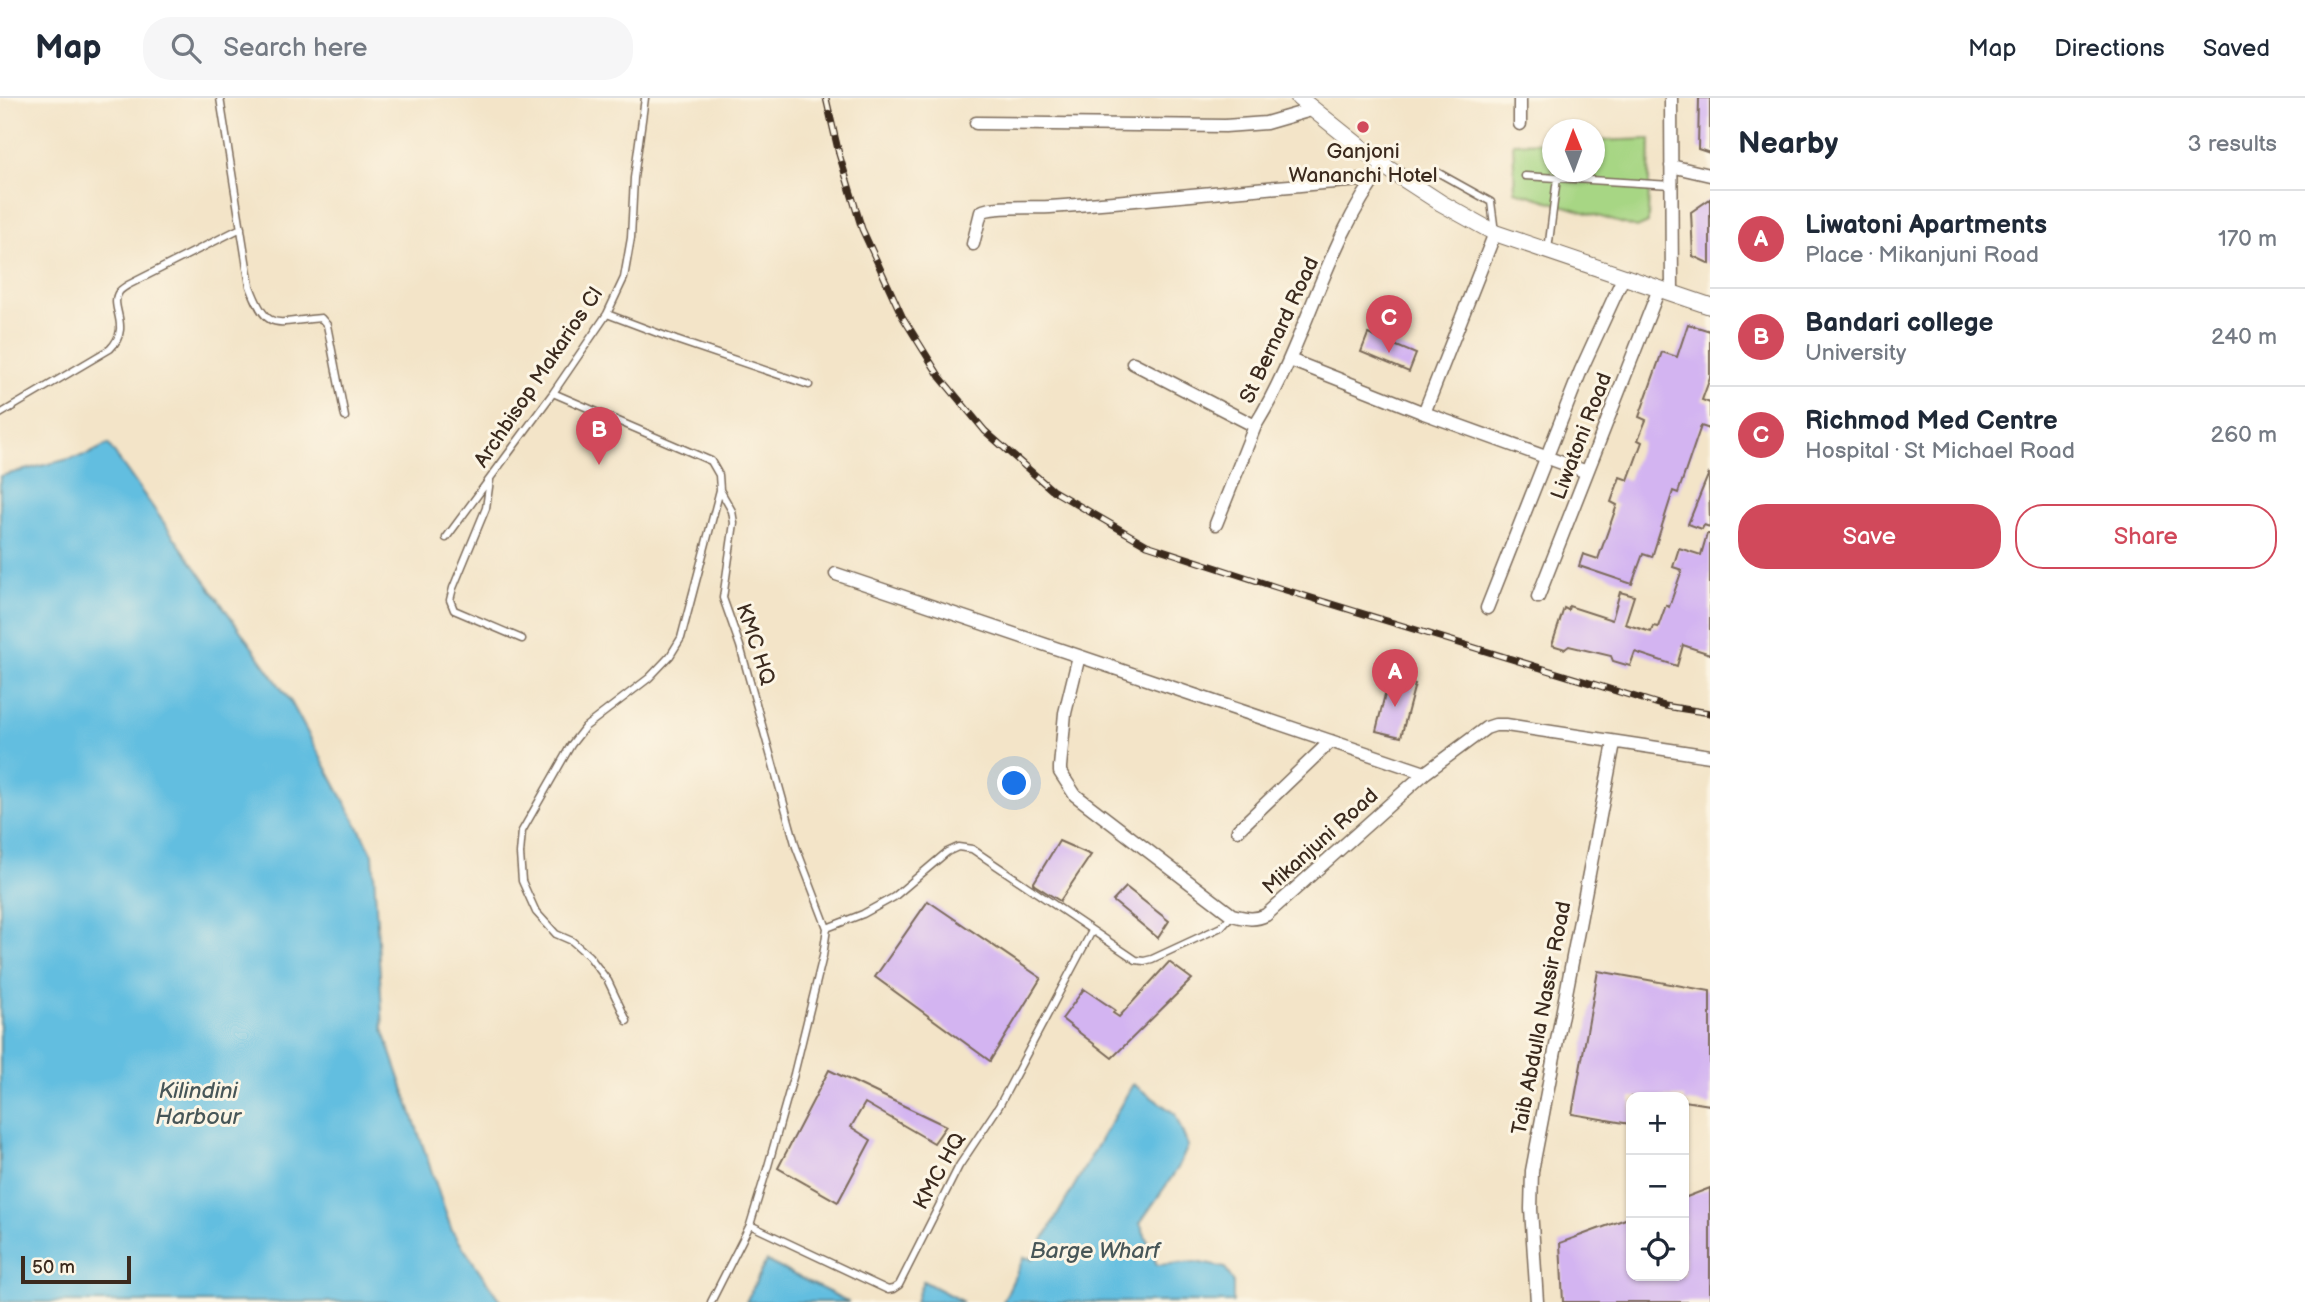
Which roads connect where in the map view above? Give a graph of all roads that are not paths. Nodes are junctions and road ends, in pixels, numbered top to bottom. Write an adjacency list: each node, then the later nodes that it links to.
1 (220, 98): 19 (lane)
2 (645, 98): 26 (lane, Archbisop Makarios Cl)
3 (1298, 98): 6 (street)
4 (1520, 98): 8 (street)
5 (1671, 98): 10 (street)
6 (1311, 110): 7 (street); 9 (street)
7 (976, 123)
8 (1520, 124)
9 (1384, 166): 15 (street, St Bernard Road); 20 (street)
10 (1671, 166): 12 (street); 18 (street)
11 (1437, 172): 20 (lane)
12 (1710, 175)
13 (1525, 176): 14 (lane)
14 (1542, 177)
15 (1374, 179): 21 (street); 27 (street, St Bernard Road)
16 (1605, 181): 18 (lane)
17 (1557, 182): 22 (lane)
18 (1671, 185): 24 (street)
19 (241, 228): 32 (lane); 33 (lane)
20 (1495, 233): 22 (street); 31 (street)
21 (973, 244)
22 (1548, 252): 23 (street)
23 (1623, 278): 24 (street); 35 (street)
24 (1666, 292): 25 (street); 36 (street, Liwatoni Road)
25 (1710, 306)
26 (607, 314): 29 (lane); 30 (lane, Archbisop Makarios Cl)
27 (1290, 360): 31 (street); 34 (street, St Bernard Road)
28 (1133, 363): 34 (street, St Bernard Road)
29 (809, 385)
30 (553, 393): 37 (lane, Archbisop Makarios Cl); 38 (lane, KMC HQ)
31 (1424, 412): 35 (street)
32 (0, 414)
33 (345, 417)
34 (1255, 426): 39 (street)
35 (1547, 457): 36 (street); 43 (street)
36 (1587, 472): 42 (street, Liwatoni Road)
37 (490, 478): 40 (lane, Archbisop Makarios Cl); 44 (lane)
38 (720, 490): 52 (lane, KMC HQ); 54 (lane)
39 (1216, 524)
40 (446, 538)
41 (836, 574): 45 (street)
42 (1538, 597)
43 (1487, 608)
44 (522, 639)
45 (1079, 656): 46 (street); 51 (street)
46 (1331, 741): 49 (street); 50 (street)
47 (1614, 743): 48 (street, Mikanjuni Road); 49 (street, Mikanjuni Road); 57 (street, Taib Abdulla Nassir Road)
48 (1710, 756)
49 (1426, 773): 51 (street, Mikanjuni Road)
50 (1238, 830)
51 (1232, 915): 53 (lane)
52 (827, 928): 53 (lane); 55 (lane)
53 (1092, 931): 55 (lane, KMC HQ)
54 (626, 1021)
55 (750, 1225): 56 (lane)
56 (711, 1302)
57 (1538, 1302)

